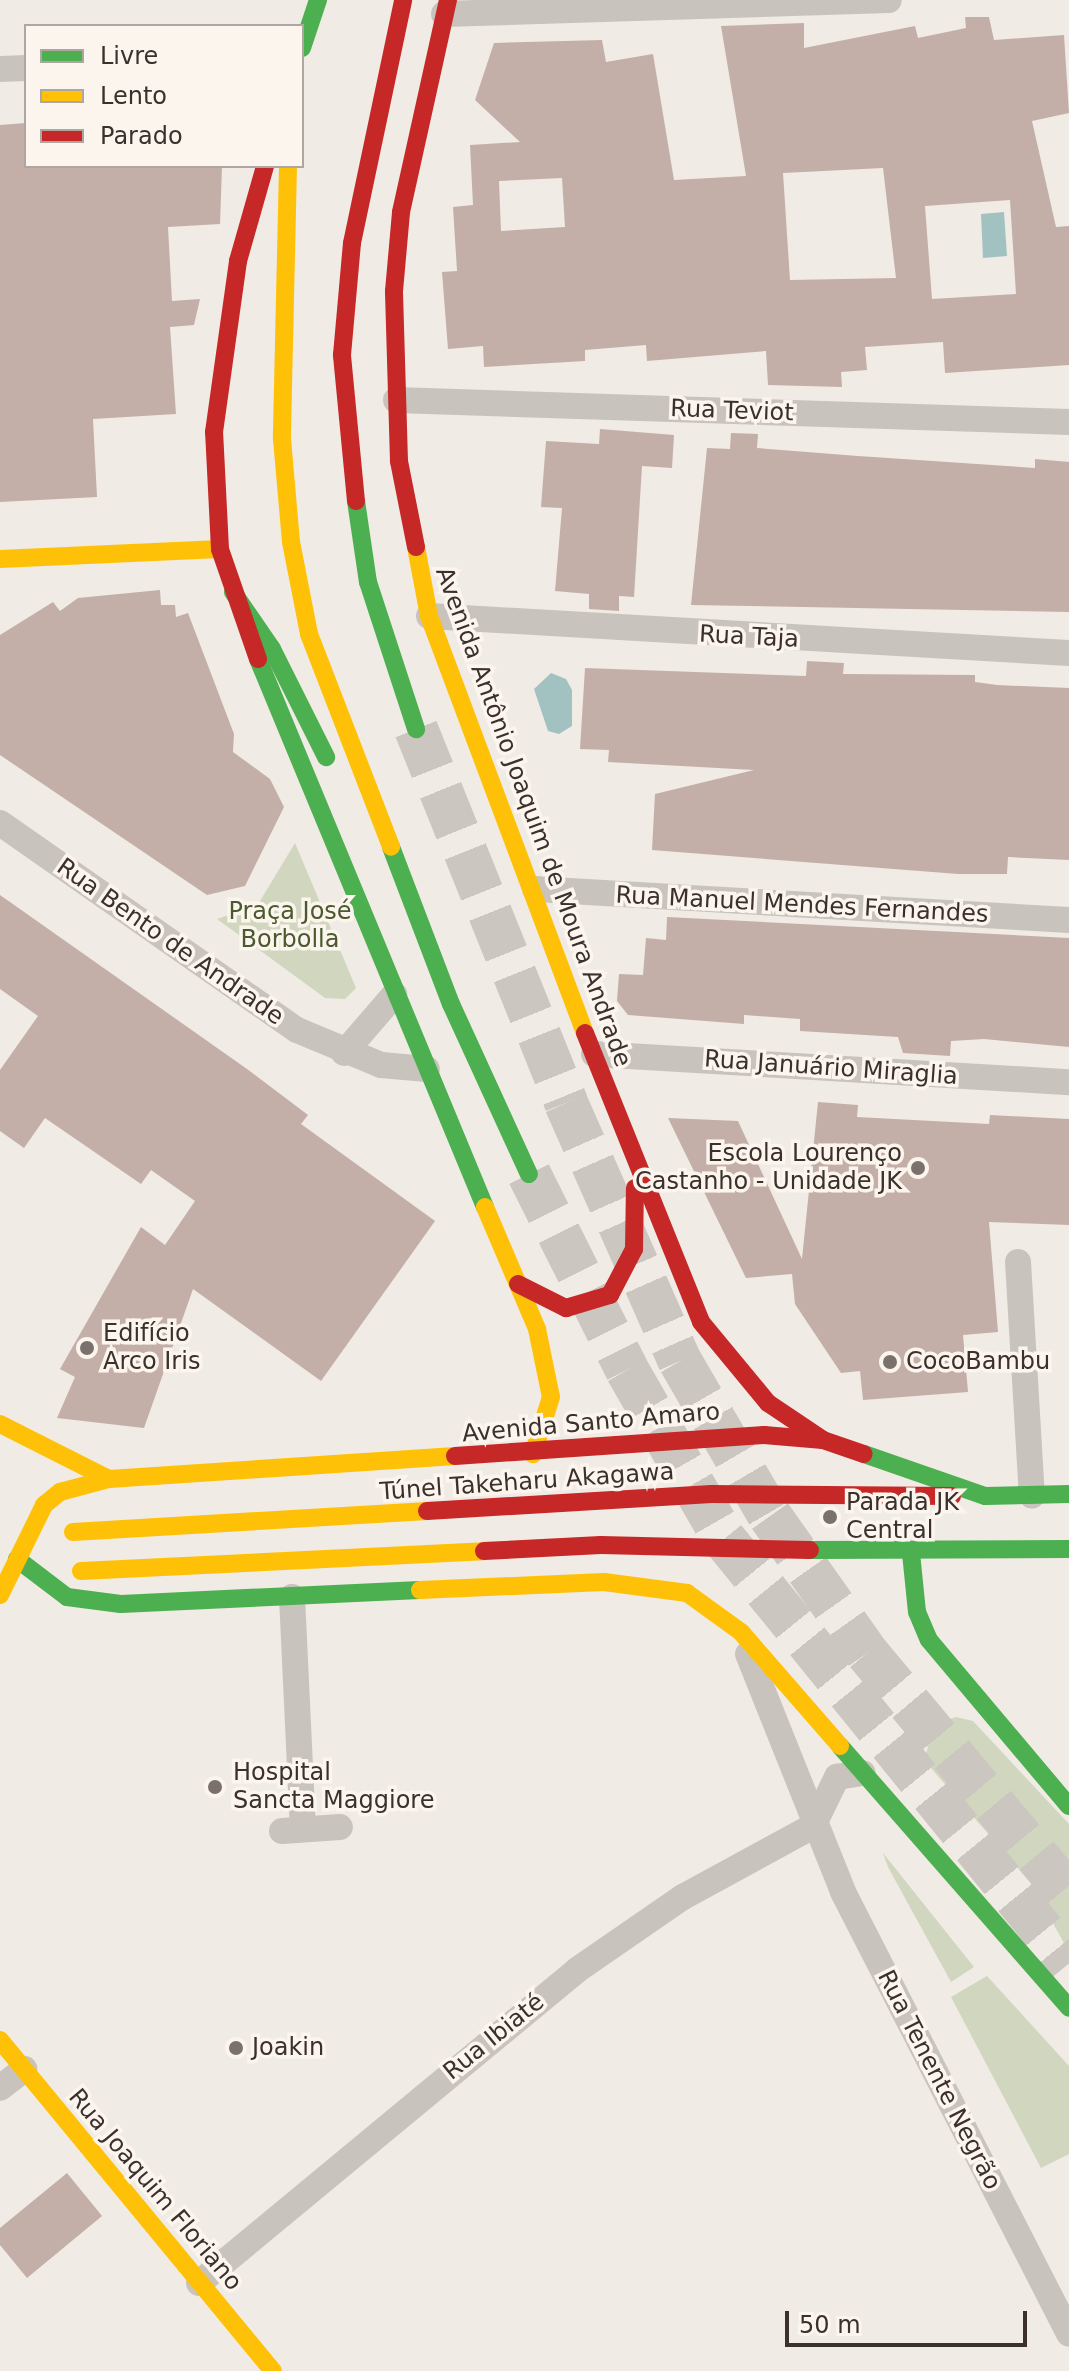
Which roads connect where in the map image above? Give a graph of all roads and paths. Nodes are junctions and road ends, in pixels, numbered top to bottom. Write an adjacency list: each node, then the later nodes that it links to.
1 (318, 0): 5 (main road)
2 (403, 0): 17 (main road)
3 (889, 0): 4 (street)
4 (446, 7): 10 (main road, Avenida Antônio Joaquim de Moura Andrade)
5 (304, 42)
6 (24, 68): 7 (street)
7 (0, 69)
8 (264, 168): 12 (main road)
9 (288, 168): 24 (main road)
10 (396, 400): 11 (street, Rua Teviot); 15 (main road, Avenida Antônio Joaquim de Moura Andrade)
11 (1069, 422)
12 (220, 549): 13 (main road); 14 (main road)
13 (0, 559)
14 (233, 592): 18 (main road); 23 (main road)
15 (429, 616): 16 (street, Rua Taja); 21 (main road, Avenida Antônio Joaquim de Moura Andrade)
16 (1069, 653)
17 (416, 729)
18 (335, 775)
19 (357, 818): 24 (main road)
20 (0, 823): 25 (street, Rua Bento de Andrade)
21 (535, 889): 22 (street, Rua Manuel Mendes Fernandes); 26 (main road, Avenida Antônio Joaquim de Moura Andrade)
22 (1069, 920)
23 (394, 995): 25 (street); 27 (main road)
24 (451, 1004): 30 (main road)
25 (344, 1053): 27 (street, Rua Bento de Andrade)
26 (594, 1054): 28 (street, Rua Januário Miraglia); 29 (main road, Avenida Antônio Joaquim de Moura Andrade)
27 (427, 1069): 32 (main road)
28 (1069, 1082)
29 (634, 1163): 32 (main road); 34 (main road, Avenida Antônio Joaquim de Moura Andrade)
30 (529, 1174)
31 (1018, 1262): 39 (street)
32 (518, 1284): 35 (main road)
33 (0, 1424): 36 (main road)
34 (823, 1440): 35 (main road, Avenida Santo Amaro); 38 (main road, Avenida Santo Amaro)
35 (533, 1454): 36 (main road, Avenida Santo Amaro)
36 (109, 1479): 44 (main road, Avenida Santo Amaro)
37 (1069, 1494): 39 (main road, Avenida Santo Amaro)
38 (985, 1496): 39 (main road, Avenida Santo Amaro); 40 (main road, Túnel Takeharu Akagawa)
39 (1032, 1496)
40 (73, 1532)
41 (0, 1543): 44 (main road)
42 (1069, 1549): 43 (main road)
43 (911, 1553): 45 (main road); 50 (main road)
44 (17, 1559): 46 (main road, Avenida Santo Amaro); 47 (main road)
45 (81, 1571)
46 (0, 1595)
47 (292, 1597): 48 (main road); 52 (street)
48 (741, 1632): 49 (main road); 51 (street, Rua Tenente Negrão)
49 (863, 1773): 51 (street); 53 (main road)
50 (1069, 1806)
51 (813, 1826): 57 (street, Rua Ibiaté); 58 (street, Rua Tenente Negrão)
52 (340, 1827)
53 (1069, 2008)
54 (0, 2040): 55 (main road, Rua Joaquim Floriano)
55 (24, 2069): 56 (street); 57 (main road, Rua Joaquim Floriano)
56 (0, 2088)
57 (199, 2283): 59 (main road, Rua Joaquim Floriano)
58 (1069, 2334)
59 (273, 2371)

